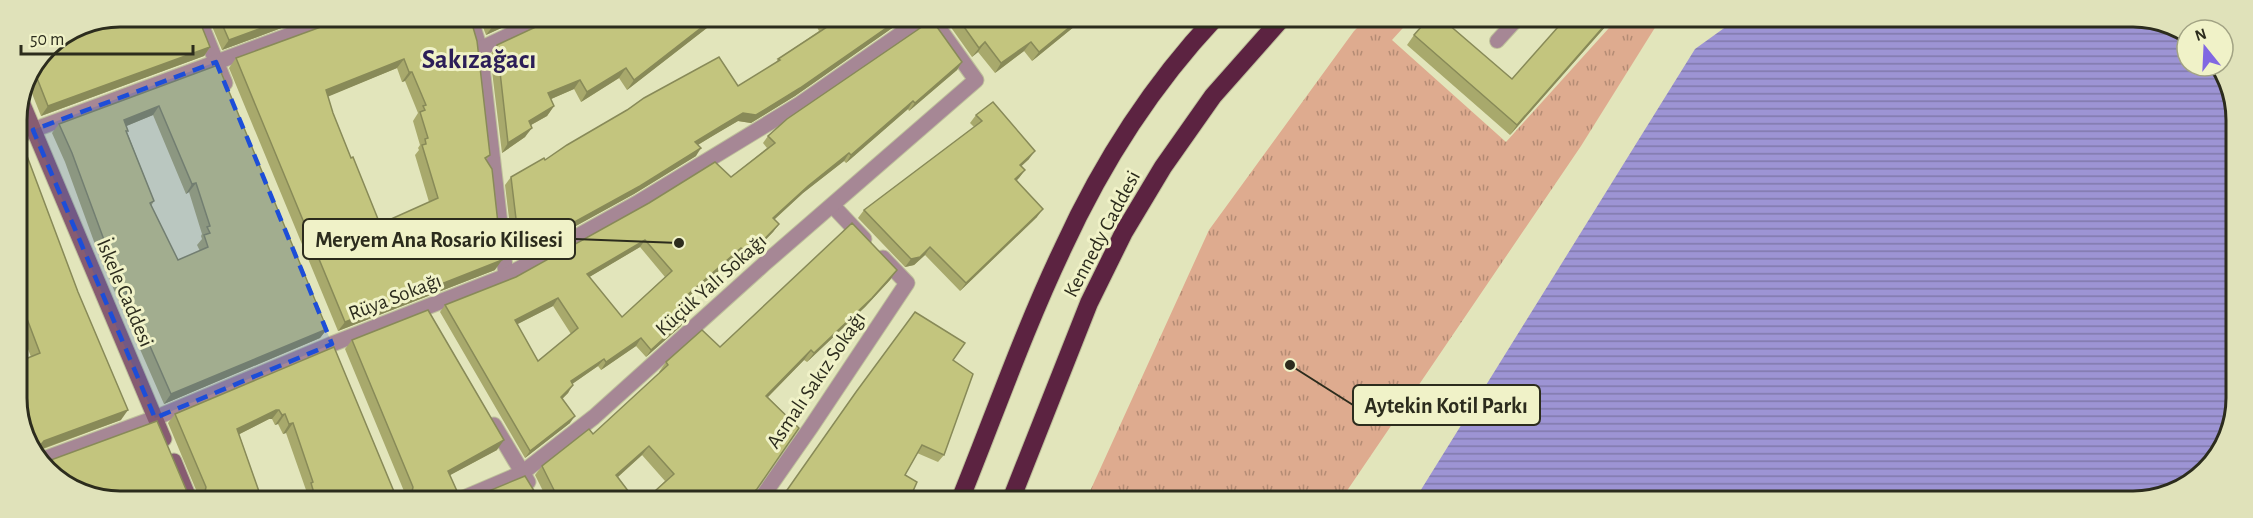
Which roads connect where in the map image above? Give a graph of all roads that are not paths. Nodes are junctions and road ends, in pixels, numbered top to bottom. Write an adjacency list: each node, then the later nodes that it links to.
1 (202, 27): 12 (street)
2 (311, 27): 12 (street)
3 (473, 27): 11 (street)
4 (527, 27): 11 (street)
5 (911, 27): 18 (street, Rüya Sokağı)
6 (938, 27): 17 (street, Küçük Yalı Sokağı)
7 (1207, 27): 27 (highway, Kennedy Caddesi)
8 (1273, 27): 28 (highway, Kennedy Caddesi)
9 (1510, 27): 10 (lane)
10 (1497, 41)
11 (480, 49): 18 (street)
12 (216, 62): 13 (street); 15 (street)
13 (229, 94)
14 (27, 115): 15 (street, İskele Caddesi)
15 (33, 130): 16 (street); 20 (street, İskele Caddesi)
16 (27, 132)
17 (833, 206): 22 (street, Küçük Yalı Sokağı); 26 (street, Asmalı Sakız Sokağı)
18 (506, 276): 20 (street, Rüya Sokağı)
19 (486, 411): 22 (street)
20 (155, 418): 21 (street, Rüya Sokağı); 23 (street, İskele Caddesi)
21 (48, 457)
22 (522, 473): 24 (street, Küçük Yalı Sokağı); 25 (street)
23 (186, 491)
24 (480, 491)
25 (533, 491)
26 (766, 491)
27 (964, 491)
28 (1015, 491)

